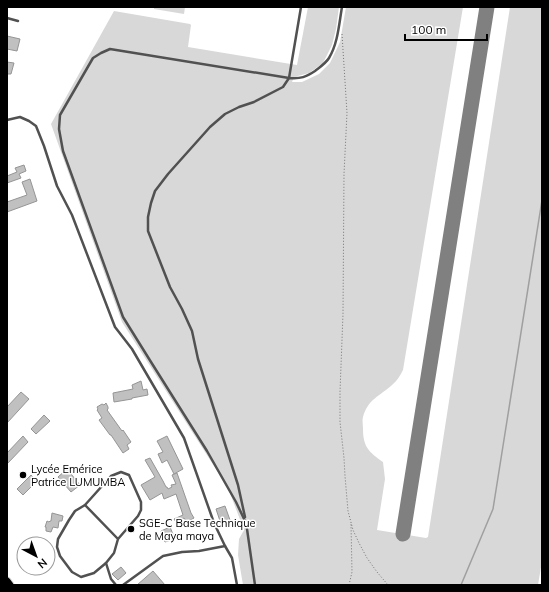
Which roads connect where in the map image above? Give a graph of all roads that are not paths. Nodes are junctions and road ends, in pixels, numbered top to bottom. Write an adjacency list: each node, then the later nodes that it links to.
1 (301, 7): 5 (lane)
2 (342, 7): 5 (lane)
3 (7, 18): 4 (lane)
4 (18, 21)
5 (289, 78): 8 (lane); 8 (lane)
6 (7, 120): 10 (lane)
7 (85, 505): 9 (lane); 9 (lane); 11 (lane)
8 (246, 523): 17 (lane)
9 (118, 539): 11 (lane)
10 (225, 546): 15 (lane); 16 (lane)
11 (106, 563): 14 (lane)
12 (7, 581): 13 (main road)
13 (10, 585)
14 (116, 585)
15 (123, 585)
16 (237, 585)
17 (255, 585)

